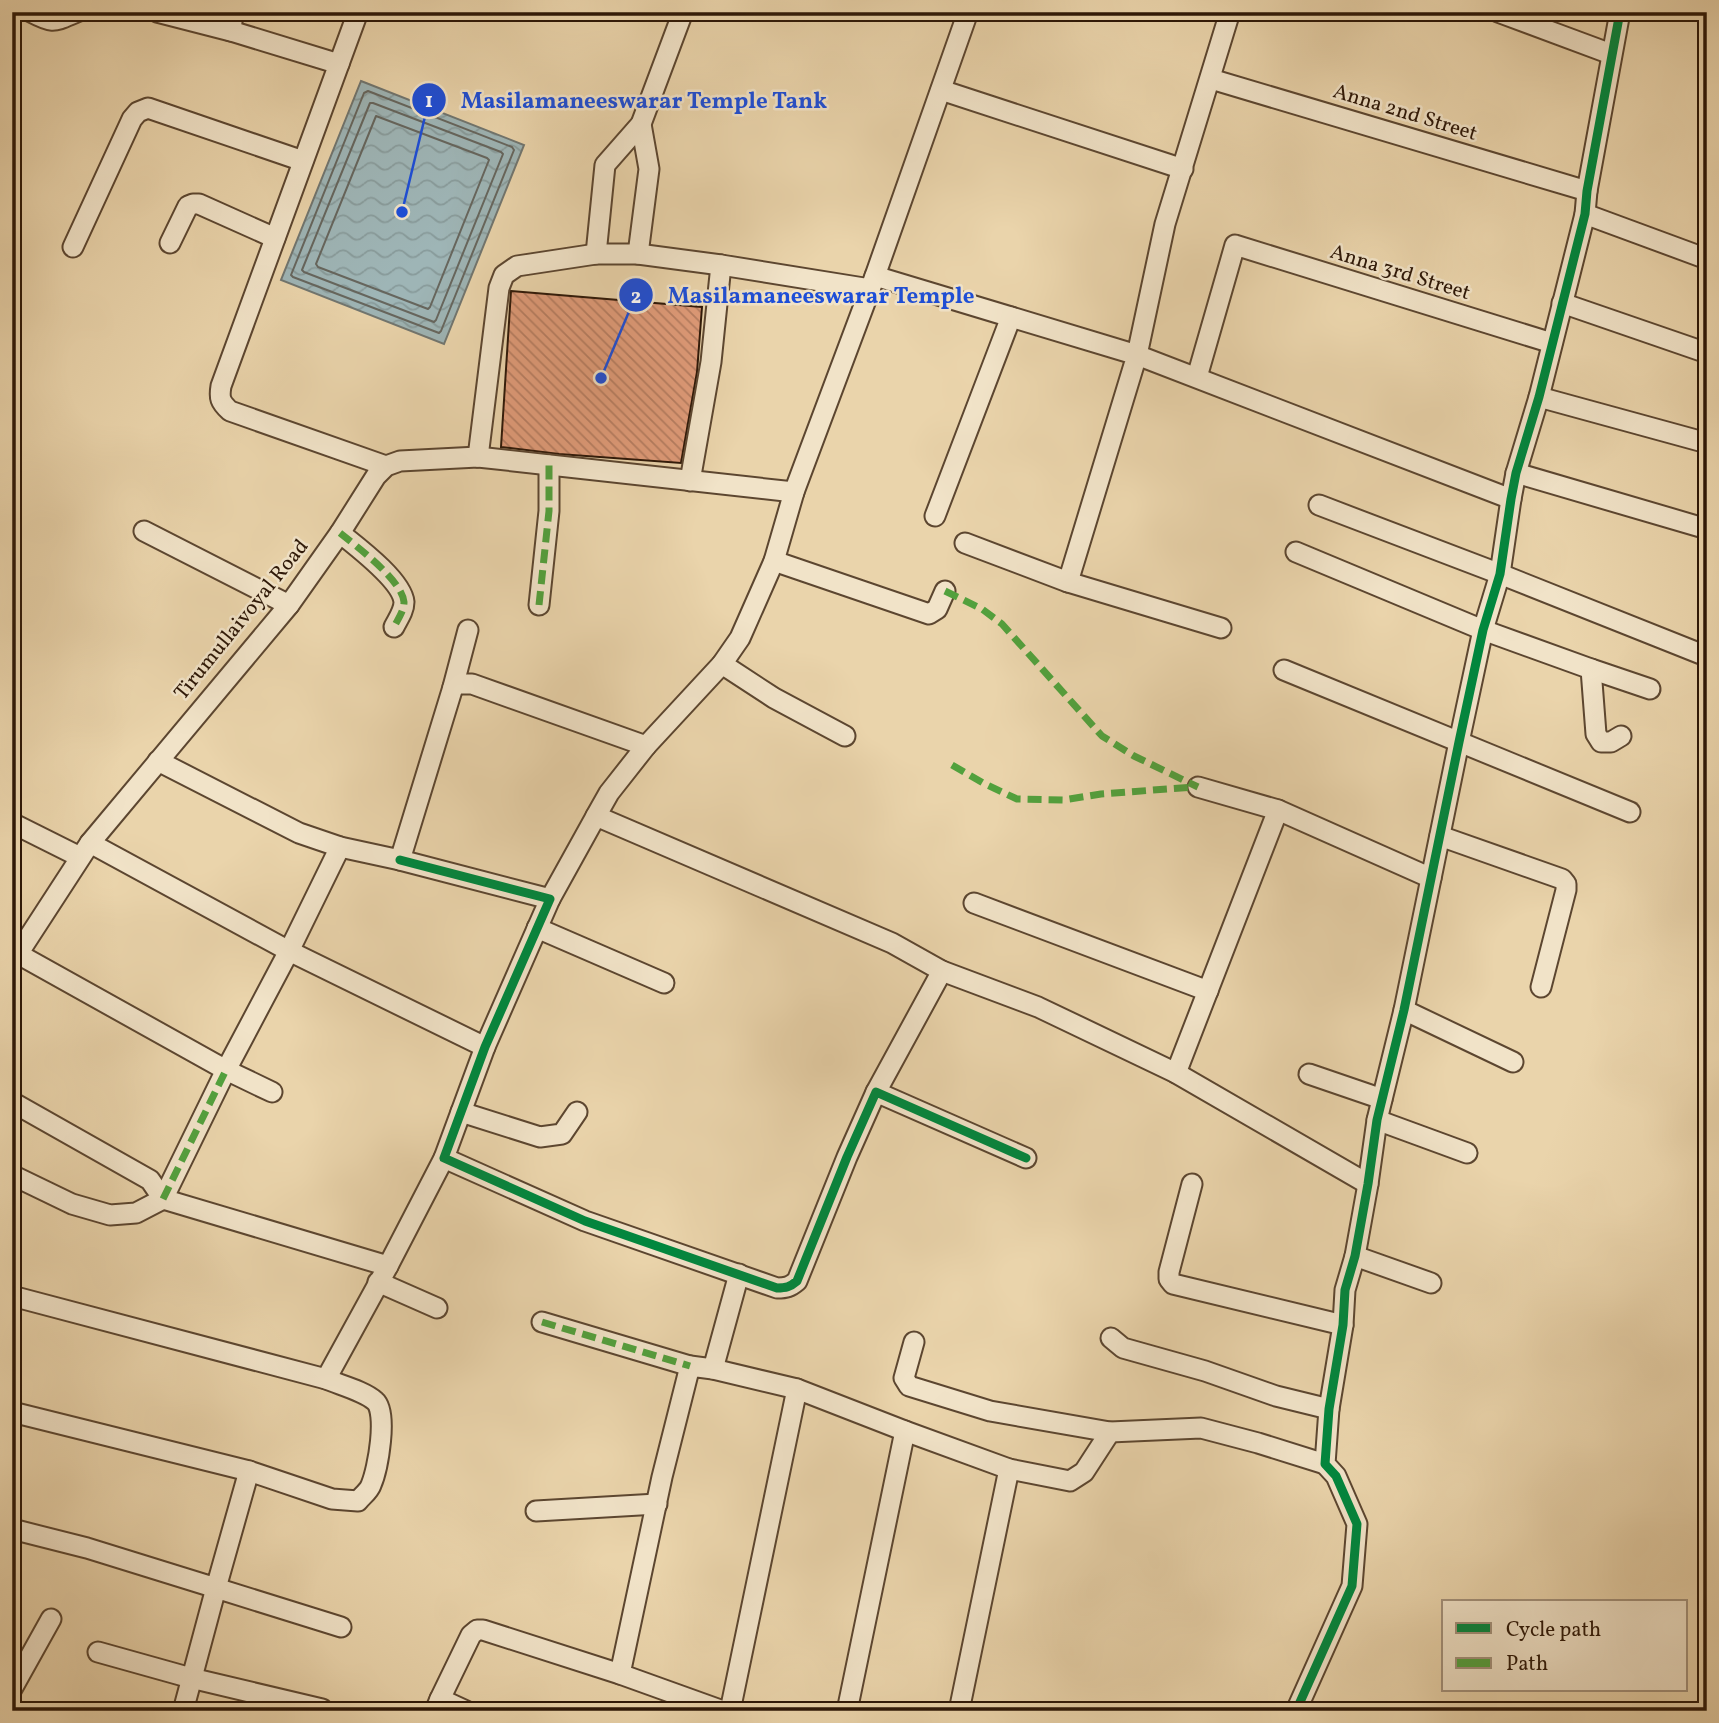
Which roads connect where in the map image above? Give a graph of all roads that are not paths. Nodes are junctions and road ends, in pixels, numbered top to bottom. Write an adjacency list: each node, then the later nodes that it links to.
1 (31, 12): 2 (street)
2 (77, 12)
3 (157, 12): 10 (street)
4 (358, 12): 12 (street)
5 (683, 12): 15 (street)
6 (968, 12): 14 (street)
7 (1230, 12): 13 (street)
8 (1498, 12): 11 (street)
9 (1620, 12): 11 (street)
10 (232, 21): 12 (street)
11 (1611, 54): 18 (street)
12 (339, 64): 16 (street)
13 (1210, 79): 17 (street); 18 (street, Anna 2nd Street)
14 (940, 90): 17 (street); 27 (street)
15 (641, 124): 23 (street); 24 (street)
16 (303, 161): 20 (street); 22 (street)
17 (1183, 169): 32 (street)
18 (1587, 191): 19 (street)
19 (1585, 214): 25 (street); 28 (street)
20 (275, 238): 21 (street); 38 (street)
21 (170, 243)
22 (74, 247)
23 (596, 254): 24 (street); 36 (street)
24 (638, 254): 26 (street)
25 (1707, 259)
26 (721, 265): 27 (street); 40 (street)
27 (873, 283): 29 (street); 41 (street)
28 (1562, 303): 30 (street); 31 (street)
29 (1011, 317): 32 (street); 44 (street)
30 (1552, 343): 33 (street, Anna 3rd Street); 34 (street)
31 (1707, 353)
32 (1137, 355): 33 (street); 52 (street)
33 (1197, 377): 42 (street)
34 (1539, 397): 35 (street); 39 (street)
35 (1707, 443)
36 (478, 457): 37 (street); 38 (street)
37 (548, 465): 40 (street); 54 (street)
38 (386, 466): 47 (street, Tirumullaivoyal Road)
39 (1516, 473): 42 (street); 45 (street)
40 (690, 481): 41 (street)
41 (794, 492): 50 (street)
42 (1511, 499): 51 (street)
43 (1319, 505): 51 (street)
44 (935, 516)
45 (1707, 529)
46 (144, 531): 55 (street)
47 (340, 533): 55 (street, Tirumullaivoyal Road); 56 (street)
48 (965, 543): 52 (street)
49 (1296, 552): 59 (street)
50 (774, 561): 53 (street); 61 (street)
51 (1500, 574): 59 (street); 60 (street)
52 (1068, 582): 57 (street)
53 (945, 591)
54 (539, 605)
55 (289, 606): 70 (street, Tirumullaivoyal Road)
56 (394, 627)
57 (1220, 628)
58 (468, 630): 64 (street)
59 (1483, 630): 62 (street); 68 (street)
60 (1701, 654)
61 (722, 664): 66 (street); 69 (street)
62 (1591, 669): 65 (street); 67 (street)
63 (1284, 670): 68 (street)
64 (453, 687): 69 (street); 79 (street)
65 (1650, 689)
66 (845, 736)
67 (1621, 736)
68 (1459, 742): 73 (street); 76 (street)
69 (646, 746): 74 (street)
70 (158, 761): 77 (street); 78 (street, Tirumullaivoyal Road)
71 (1198, 787): 72 (street)
72 (1278, 810): 80 (street); 89 (street)
73 (1630, 812)
74 (596, 816): 81 (street); 86 (street)
75 (12, 823): 78 (street)
76 (1440, 836): 80 (street); 88 (street)
77 (340, 847): 79 (street); 85 (street)
78 (85, 850): 84 (street, Tirumullaivoyal Road); 85 (street)
79 (400, 860): 81 (street)
80 (1431, 878): 90 (street)
81 (550, 899): 83 (street)
82 (974, 903): 89 (street)
83 (537, 928): 87 (street); 91 (street)
84 (17, 949): 93 (street)
85 (289, 951): 91 (street); 93 (street)
86 (942, 971): 94 (street); 97 (street)
87 (664, 983)
88 (1541, 987)
89 (1208, 991): 94 (street)
90 (1404, 1010): 92 (street); 98 (street)
91 (485, 1047): 100 (street)
92 (1513, 1062)
93 (226, 1070): 96 (street); 109 (street)
94 (1176, 1073): 108 (street)
95 (1309, 1074): 98 (street)
96 (272, 1092)
97 (876, 1092): 105 (street); 112 (street)
98 (1382, 1100): 102 (street)
99 (12, 1102): 109 (street)
100 (461, 1112): 101 (street); 104 (street)
101 (577, 1112)
102 (1377, 1120): 103 (street); 108 (street)
103 (1467, 1153)
104 (444, 1158): 111 (street); 112 (street)
105 (1026, 1158)
106 (12, 1175): 109 (street)
107 (1192, 1184): 117 (street)
108 (1368, 1184): 110 (street)
109 (163, 1199): 111 (street)
110 (1354, 1256): 113 (street); 117 (street)
111 (383, 1274): 115 (street); 122 (street)
112 (739, 1274): 121 (street)
113 (1431, 1283)
114 (12, 1296): 122 (street)
115 (437, 1308)
116 (542, 1322): 120 (street)
117 (1343, 1325): 124 (street)
118 (1111, 1338): 124 (street)
119 (914, 1342): 127 (street)
120 (690, 1366): 121 (street); 131 (street)
121 (713, 1369): 123 (street)
122 (326, 1379): 130 (street)
123 (797, 1389): 126 (street); 146 (street)
124 (1329, 1409): 128 (street)
125 (12, 1412): 130 (street)
126 (905, 1432): 129 (street); 147 (street)
127 (1110, 1432): 128 (street); 129 (street)
128 (1325, 1464): 149 (street)
129 (1009, 1469): 148 (street)
130 (249, 1471): 134 (street)
131 (657, 1504): 132 (street); 138 (street)
132 (536, 1511)
133 (12, 1529): 134 (street)
134 (216, 1588): 136 (street); 139 (street)
135 (51, 1619): 140 (street)
136 (341, 1627)
137 (98, 1652): 139 (street)
138 (620, 1674): 141 (street); 145 (street)
139 (191, 1678): 142 (street); 143 (street)
140 (12, 1689)
141 (438, 1705): 144 (street)
142 (322, 1709)
143 (183, 1711)
144 (466, 1711)
145 (723, 1711)
146 (730, 1711)
147 (847, 1711)
148 (959, 1711)
149 (1296, 1711)

